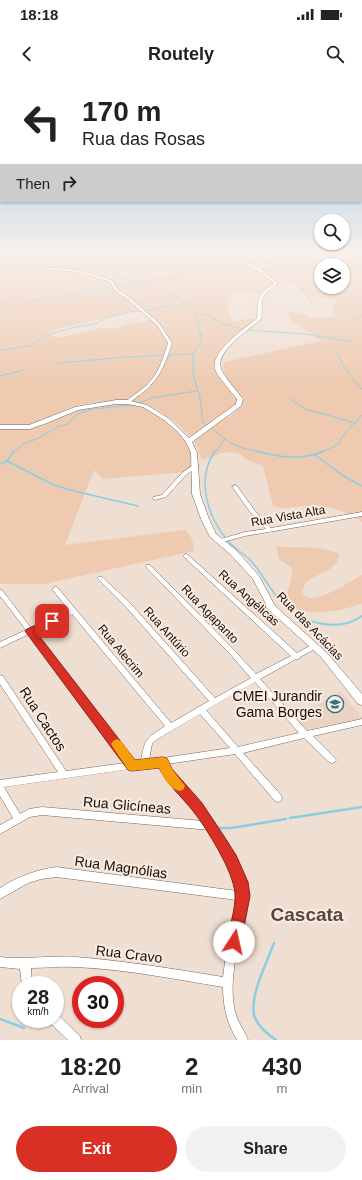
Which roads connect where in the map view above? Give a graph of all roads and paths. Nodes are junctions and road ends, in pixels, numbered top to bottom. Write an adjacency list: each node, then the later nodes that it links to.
1 (129, 299): 3 (street)
2 (261, 299): 5 (street)
3 (127, 402): 4 (street); 5 (street)
4 (0, 427)
5 (189, 441): 6 (street, Rua das Acácias)
6 (196, 465): 8 (street); 11 (street, Rua das Acácias)
7 (235, 487): 10 (street)
8 (154, 498)
9 (362, 514): 10 (street, Rua Vista Alta)
10 (270, 530): 11 (street, Rua Vista Alta)
11 (219, 541): 20 (street, Rua das Acácias)
12 (186, 556): 21 (street, Rua Angélicas)
13 (148, 566): 23 (street, Rua Agapanto)
14 (100, 578): 25 (street, Rua Antúrio)
15 (56, 589): 17 (street, Rua Alecrim)
16 (0, 592): 18 (street)
17 (74, 611): 18 (street); 28 (street, Rua Alecrim)
18 (30, 631): 19 (street); 34 (street)
19 (0, 645)
20 (315, 646): 21 (street); 24 (street, Rua das Acácias)
21 (297, 657): 23 (street)
22 (0, 678): 35 (street, Rua Cactos)
23 (256, 678): 25 (street); 29 (street, Rua Agapanto)
24 (362, 701)
25 (215, 702): 26 (street)
26 (201, 710): 28 (street); 30 (street)
27 (362, 722): 29 (street)
28 (170, 727): 33 (street)
29 (306, 735): 30 (street); 31 (street, Rua Agapanto)
30 (235, 751): 32 (street); 38 (street)
31 (332, 760)
32 (162, 762): 33 (street); 40 (street)
33 (144, 764): 34 (street)
34 (132, 766): 35 (street)
35 (64, 775): 36 (street)
36 (0, 784)
37 (0, 788): 39 (street)
38 (278, 798)
39 (18, 820): 40 (street, Rua Glicíneas); 41 (street)
40 (210, 826): 43 (street)
41 (0, 830)
42 (0, 894): 43 (street, Rua Magnólias)
43 (243, 896): 47 (street)
44 (0, 962): 45 (street, Rua Cravo)
45 (25, 963): 46 (street); 47 (street, Rua Cravo)
46 (26, 976)
47 (229, 983): 50 (street)
48 (63, 1028): 49 (street)
49 (76, 1040)
50 (243, 1040)

